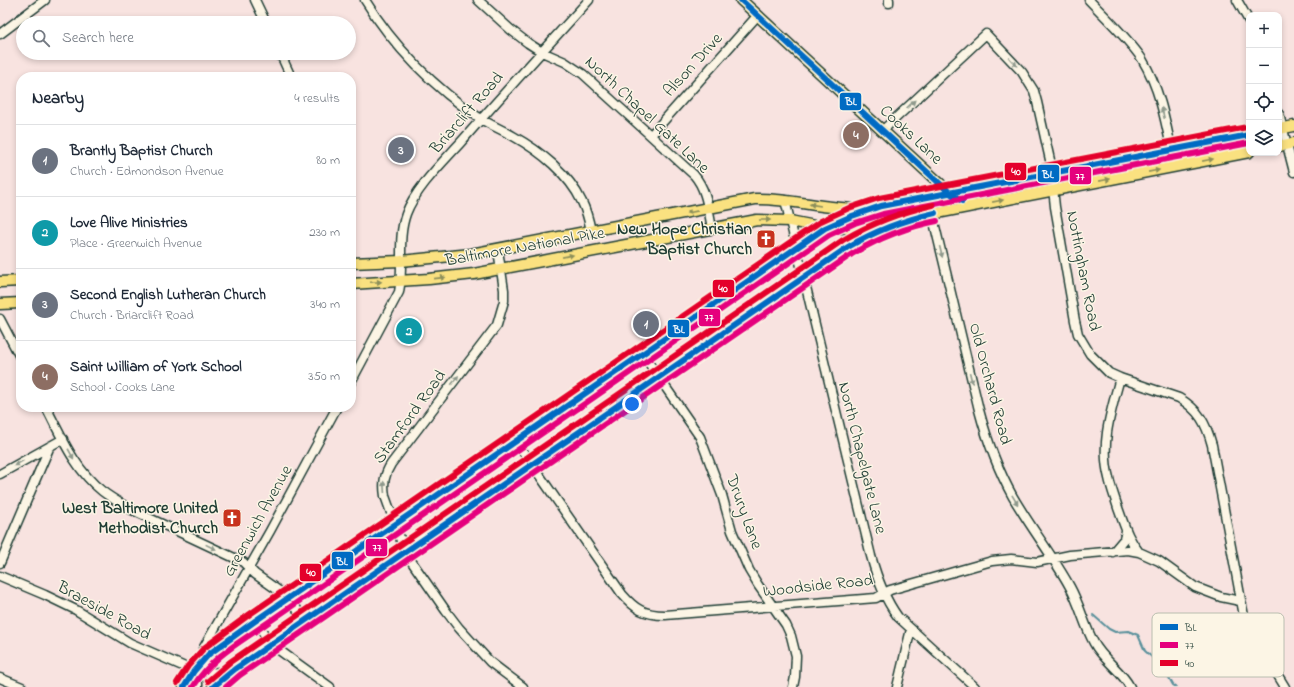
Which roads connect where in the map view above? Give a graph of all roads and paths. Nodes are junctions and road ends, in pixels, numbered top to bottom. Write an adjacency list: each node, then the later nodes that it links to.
1 (45, 0): 9 (street)
2 (255, 0): 10 (street)
3 (365, 0): 18 (street)
4 (478, 0): 15 (street, North Chapel Gate Lane)
5 (588, 0): 15 (street, Briarclift Road)
6 (741, 0): 11 (main road, Cooks Lane)
7 (1089, 0): 26 (street, one-way to 7)
8 (1237, 0): 12 (street)
9 (24, 16)
10 (263, 16)
11 (758, 16): 21 (main road, Cooks Lane); 22 (street, Alson Drive)
12 (1246, 16)
13 (16, 22): 14 (street)
14 (0, 34)
15 (542, 52): 18 (street, Briarclift Road); 22 (street, North Chapel Gate Lane)
16 (283, 60): 17 (street)
17 (289, 72)
18 (481, 119): 43 (street); 46 (street, Briarclift Road)
19 (1294, 126): 20 (main road)
20 (1282, 129)
21 (883, 130): 30 (street, Nottingham Road, one-way to 30); 32 (main road, Cooks Lane)
22 (651, 134): 37 (street, North Chapel Gate Lane)
23 (1282, 134): 25 (street)
24 (1246, 136): 26 (main road)
25 (1286, 145): 29 (street)
26 (1171, 151): 28 (street); 30 (main road)
27 (1246, 153): 28 (main road, one-way to 27)
28 (1175, 167): 31 (main road, one-way to 28)
29 (1294, 172)
30 (1051, 173): 31 (street, Nottingham Road); 32 (main road)
31 (1053, 190): 36 (main road, one-way to 31); 61 (street, Nottingham Road)
32 (950, 193): 33 (main road); 36 (main road, Cooks Lane)
33 (928, 197): 35 (main road); 38 (street, Old Orchard Road)
34 (786, 200): 35 (main road, Baltimore National Pike, one-way to 34); 37 (main road, Baltimore National Pike); 40 (street, North Chapelgate Lane)
35 (881, 206): 42 (main road)
36 (974, 206): 38 (main road)
37 (707, 209): 41 (street, North Chapel Gate Lane); 43 (main road, Baltimore National Pike, one-way to 43)
38 (931, 214): 39 (main road); 74 (street, Old Orchard Road, one-way to 74)
39 (917, 217): 42 (main road, Baltimore National Pike); 49 (main road)
40 (790, 221): 41 (main road, Baltimore National Pike, one-way to 40); 42 (main road, Baltimore National Pike); 44 (street, North Chapelgate Lane)
41 (712, 228): 48 (main road, Baltimore National Pike, one-way to 41)
42 (825, 228): 44 (main road)
43 (591, 231): 45 (main road, Baltimore National Pike)
44 (796, 247): 49 (street, North Chapelgate Lane); 58 (main road)
45 (498, 250): 46 (main road, Baltimore National Pike); 48 (street, Stamford Road)
46 (401, 261): 47 (main road, Baltimore National Pike); 51 (street)
47 (356, 263)
48 (501, 269): 51 (main road, Baltimore National Pike, one-way to 48); 69 (street, Stamford Road, one-way to 48)
49 (804, 278): 60 (main road); 78 (street, North Chapelgate Lane)
50 (16, 281): 52 (main road)
51 (401, 281): 53 (main road, Baltimore National Pike, one-way to 51); 59 (street)
52 (0, 282)
53 (356, 284)
54 (16, 303): 55 (main road)
55 (0, 304)
56 (0, 319): 57 (street)
57 (16, 349)
58 (642, 353): 60 (street, Drury Lane); 65 (main road)
59 (356, 373)
60 (658, 377): 67 (main road); 81 (street, Drury Lane)
61 (1120, 378): 70 (street); 80 (street, Nottingham Road)
62 (49, 412): 64 (street)
63 (334, 412): 76 (street, Greenwich Avenue)
64 (63, 439): 66 (street); 76 (street, one-way to 76)
65 (515, 440): 67 (street, Woodside Road); 69 (main road)
66 (50, 446): 68 (street, one-way to 68); 75 (street)
67 (532, 465): 71 (main road); 81 (street, Woodside Road)
68 (0, 474)
69 (396, 524): 71 (street, Stamford Road); 79 (main road)
70 (1126, 531): 72 (street); 73 (street)
71 (405, 552): 84 (main road); 97 (street, Stamford Road)
72 (1113, 552): 73 (street, Woodside Road); 74 (street, Woodside Road)
73 (1139, 552): 80 (street, Woodside Road)
74 (1053, 559): 78 (street, Woodside Road); 101 (street, Old Orchard Road)
75 (0, 563)
76 (249, 568): 79 (street); 87 (street, Greenwich Avenue)
77 (0, 576): 89 (street, Braeside Road)
78 (883, 594): 81 (street, Woodside Road); 85 (street, North Chapelgate Lane)
79 (288, 598): 83 (main road); 84 (street)
80 (1240, 601): 82 (street, Nottingham Road)
81 (774, 607): 98 (street, Drury Lane)
82 (1243, 613)
83 (255, 621): 86 (street); 89 (main road)
84 (306, 622): 86 (main road)
85 (910, 629): 99 (street); 100 (street, North Chapelgate Lane)
86 (272, 645): 88 (main road); 96 (street)
87 (203, 649)
88 (235, 669): 89 (street, Braeside Road); 95 (main road)
89 (194, 671): 93 (main road); 94 (street)
90 (1279, 677): 102 (street, Nottingham Road)
91 (0, 678): 92 (street)
92 (22, 687)
93 (184, 687)
94 (198, 687)
95 (213, 687)
96 (330, 687)
97 (523, 687)
98 (793, 687)
99 (897, 687)
100 (975, 687)
101 (1130, 687)
102 (1285, 687)

